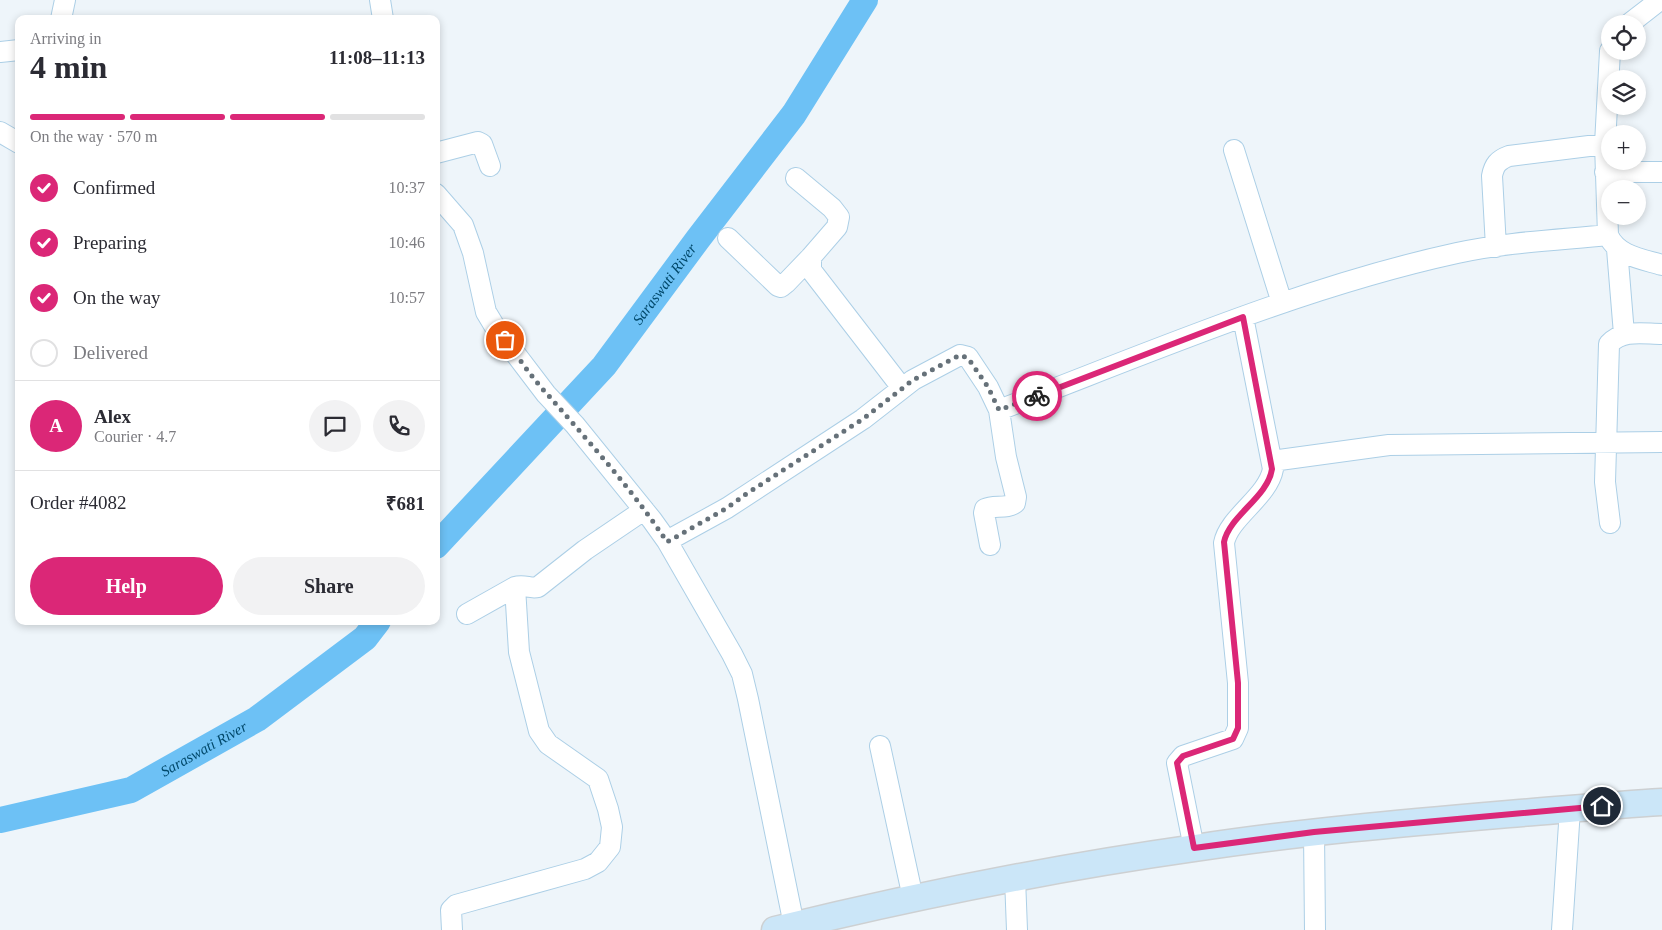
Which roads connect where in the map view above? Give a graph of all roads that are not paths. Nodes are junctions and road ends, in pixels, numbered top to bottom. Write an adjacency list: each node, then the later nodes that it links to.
1 (65, 0): 4 (street)
2 (380, 0): 5 (street)
3 (1660, 0): 6 (street)
4 (62, 15)
5 (382, 15)
6 (1641, 15)
7 (15, 50): 8 (street)
8 (0, 52)
9 (1610, 60): 10 (street)
10 (1606, 125)
11 (0, 132): 12 (street)
12 (15, 141)
13 (1601, 144): 23 (street)
14 (1234, 150): 26 (street)
15 (440, 152): 16 (street)
16 (490, 166)
17 (1605, 172): 18 (street); 22 (street)
18 (1662, 172)
19 (796, 178): 24 (street)
20 (440, 199): 35 (street)
21 (728, 238): 24 (street)
22 (1612, 242): 23 (street); 25 (street); 28 (street)
23 (1496, 247): 26 (street)
24 (811, 257): 30 (street)
25 (1662, 265)
26 (1282, 303): 27 (street)
27 (1243, 317): 31 (street); 34 (street)
28 (1624, 334): 29 (street); 32 (street)
29 (1662, 334)
30 (902, 388): 31 (street); 37 (street)
31 (999, 410): 38 (street)
32 (1605, 442): 33 (street); 34 (street); 36 (street)
33 (1662, 442)
34 (1272, 461): 45 (street)
35 (644, 510): 37 (street); 39 (street)
36 (1610, 523)
37 (667, 542): 49 (street)
38 (990, 545)
39 (516, 587): 40 (street); 50 (street)
40 (467, 614)
41 (880, 746): 47 (street)
42 (1662, 802): 43 (main road)
43 (1570, 809): 44 (main road); 53 (street)
44 (1314, 832): 45 (main road); 52 (street)
45 (1194, 848): 46 (main road)
46 (1015, 878): 47 (main road); 51 (street)
47 (912, 898): 48 (main road)
48 (838, 923): 49 (main road)
49 (785, 928)
50 (452, 930)
51 (1017, 930)
52 (1315, 930)
53 (1562, 930)

